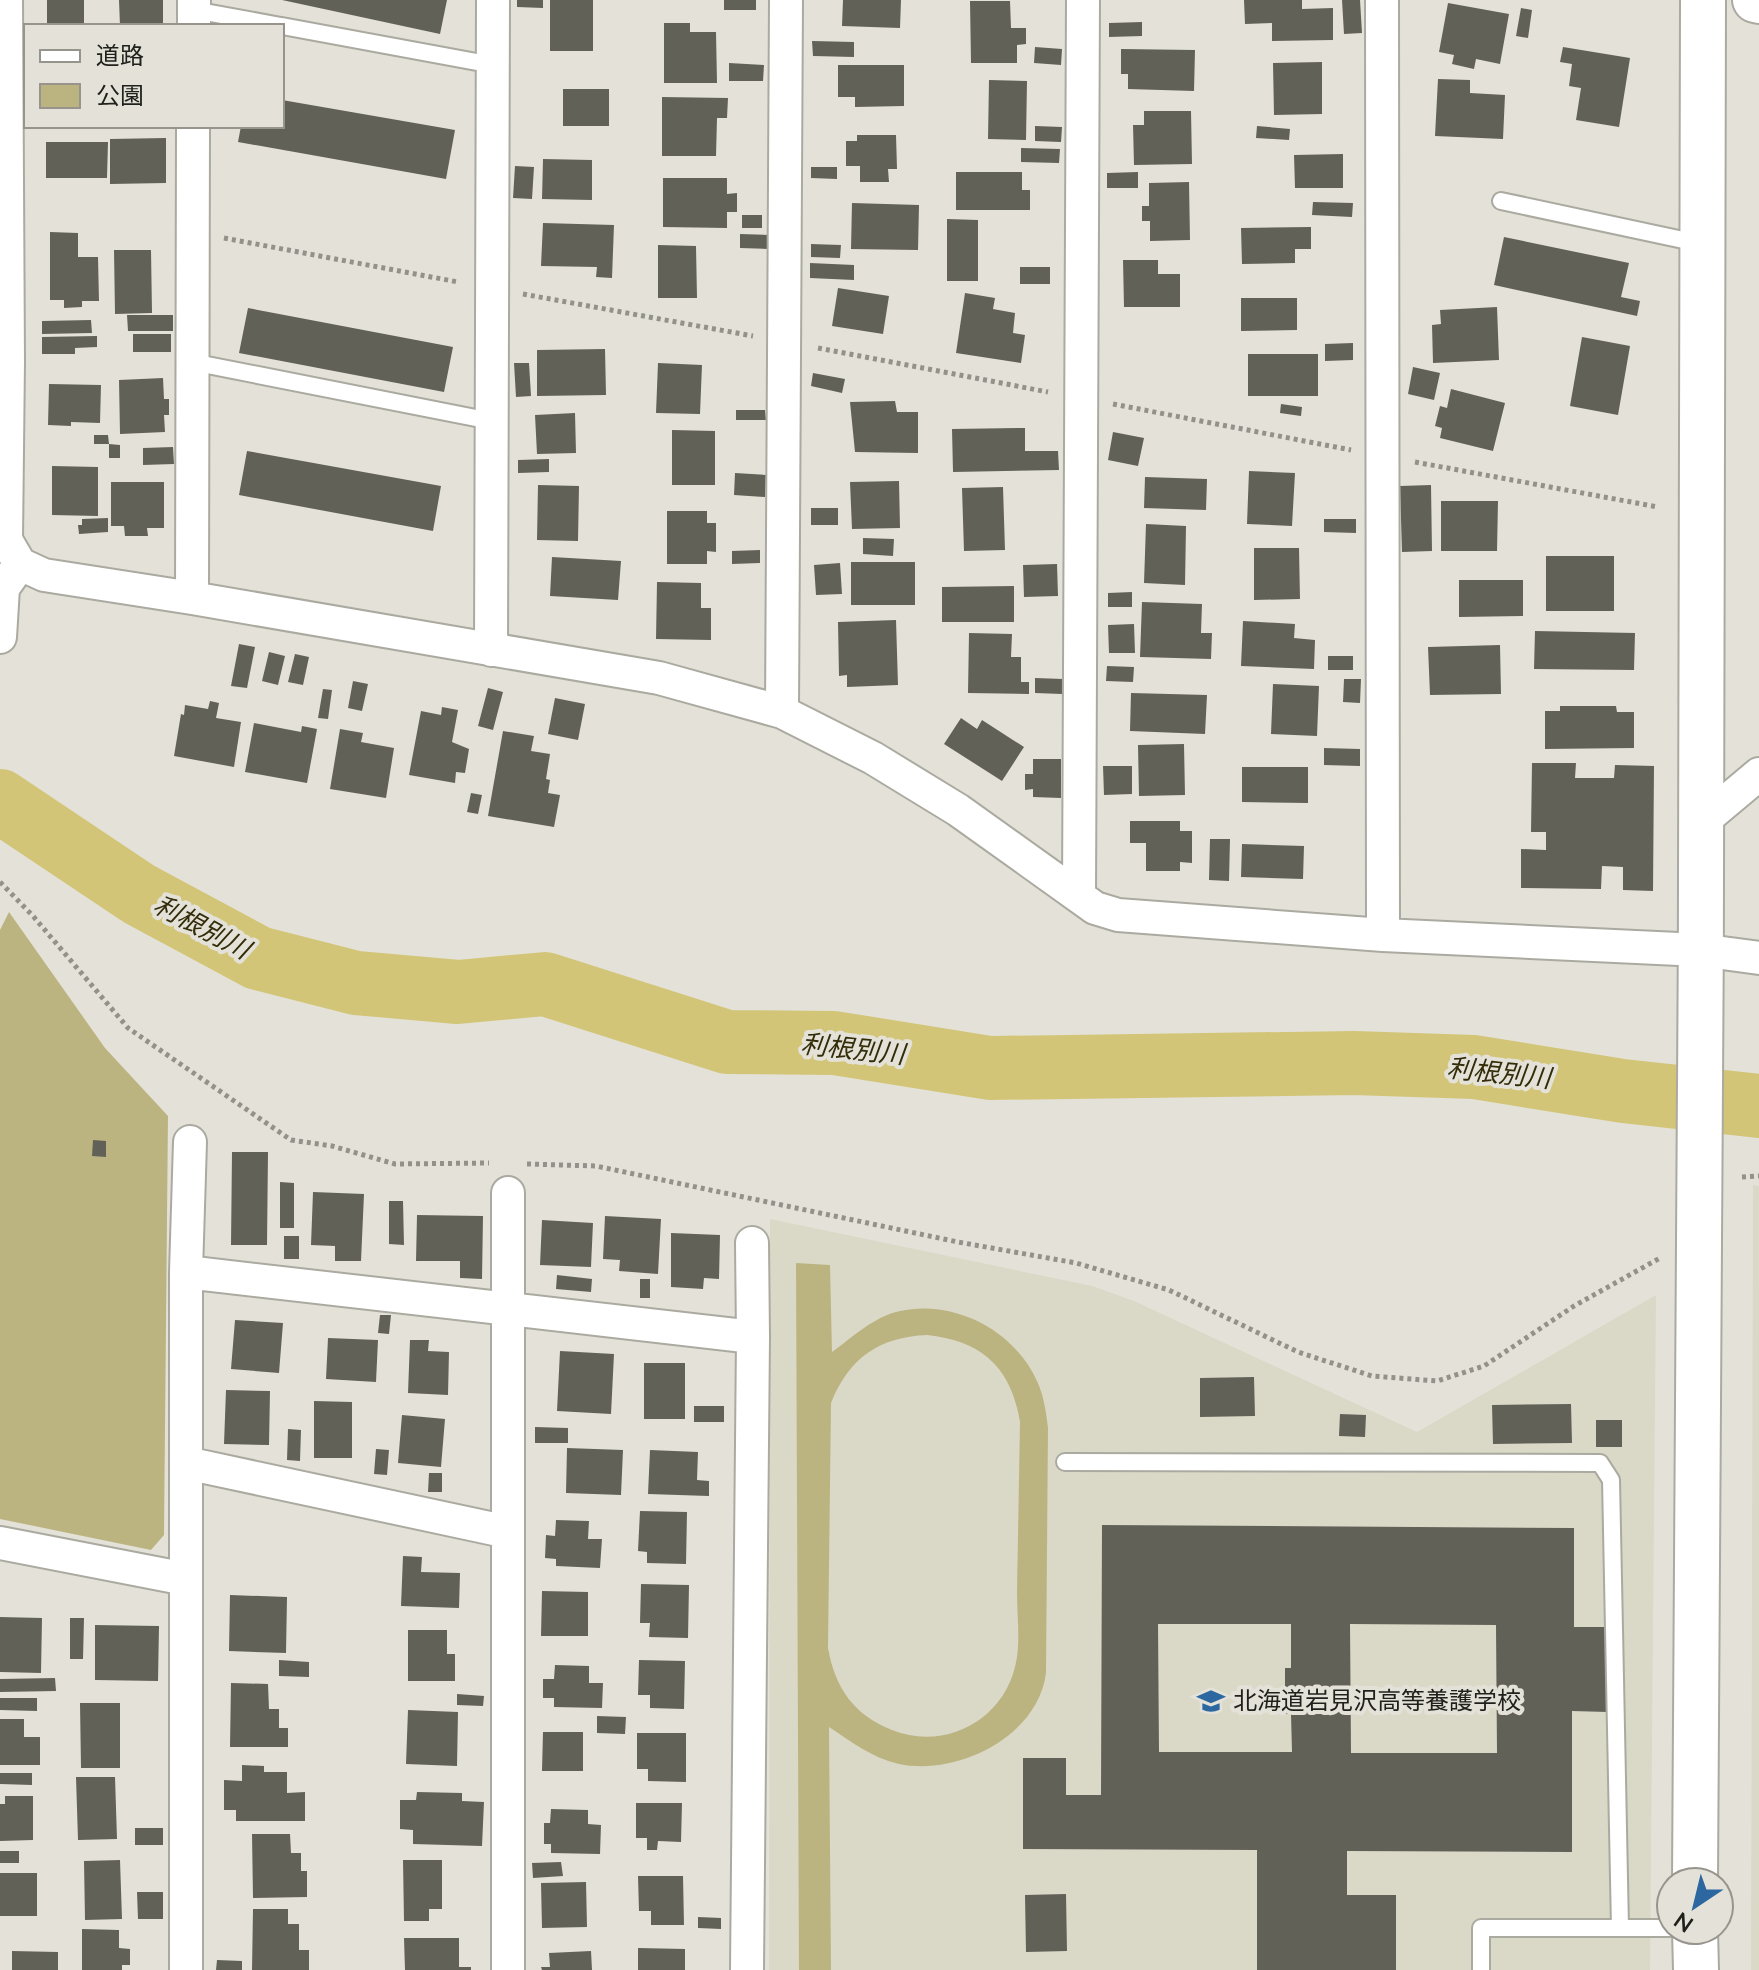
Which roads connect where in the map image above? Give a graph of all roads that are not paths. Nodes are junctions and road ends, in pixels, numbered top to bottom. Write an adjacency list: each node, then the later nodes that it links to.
1 (6, 0): 16 (street)
2 (493, 0): 10 (street)
3 (786, 0): 20 (street)
4 (1083, 0): 23 (street)
5 (1382, 0): 24 (street)
6 (1703, 0): 13 (street)
7 (194, 12): 8 (lane)
8 (269, 24)
9 (284, 27): 10 (lane)
10 (493, 65): 15 (street)
11 (193, 128): 14 (street)
12 (1501, 201): 13 (lane)
13 (1703, 244): 22 (street)
14 (192, 362): 15 (lane); 17 (street)
15 (491, 421): 19 (street)
16 (20, 564): 17 (street); 18 (street)
17 (192, 598): 19 (street)
18 (0, 637)
19 (491, 650): 20 (street)
20 (782, 712): 23 (street)
21 (1759, 774): 22 (street)
22 (1703, 821): 25 (street)
23 (1079, 896): 24 (street)
24 (1383, 935): 25 (street)
25 (1700, 950): 26 (street); 38 (street)
26 (1759, 958)
27 (190, 1142): 30 (street)
28 (514, 1178): 31 (street)
29 (752, 1243): 32 (street)
30 (186, 1272): 31 (street); 34 (street)
31 (508, 1309): 32 (street); 35 (street)
32 (753, 1337): 44 (street)
33 (1065, 1462): 39 (lane)
34 (186, 1463): 35 (street); 37 (street)
35 (508, 1532): 43 (street)
36 (0, 1543): 37 (street)
37 (186, 1579): 42 (street)
38 (1695, 1866)
39 (1620, 1928): 40 (lane); 45 (lane)
40 (1655, 1928)
41 (1695, 1946): 46 (street)
42 (186, 1970)
43 (508, 1970)
44 (747, 1970)
45 (1481, 1970)
46 (1696, 1970)

